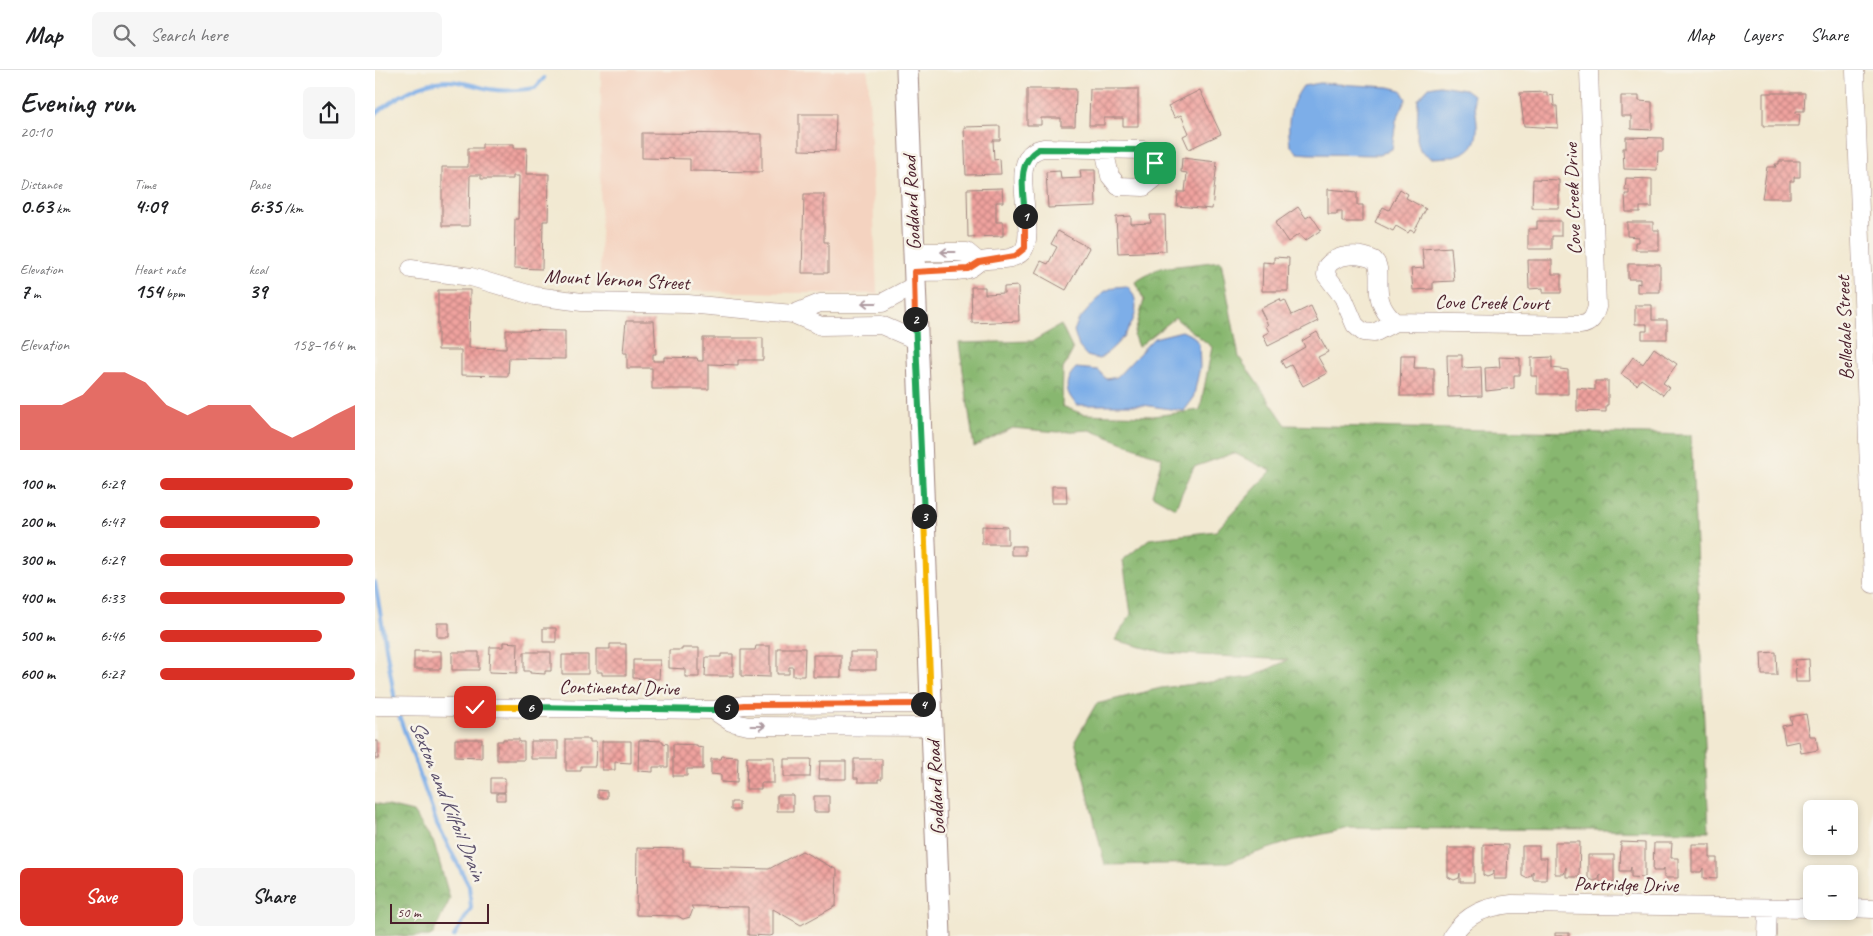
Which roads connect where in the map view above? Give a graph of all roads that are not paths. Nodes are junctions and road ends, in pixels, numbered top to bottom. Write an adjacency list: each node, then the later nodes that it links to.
1 (907, 70): 6 (main road, Goddard Road)
2 (1589, 70): 9 (street, Cove Creek Drive)
3 (1855, 70): 11 (street, Belledale Street)
4 (1104, 149): 6 (street)
5 (411, 270): 7 (street, Mount Vernon Street)
6 (913, 270): 7 (street, Mount Vernon Street, one-way to 7); 10 (main road, Goddard Road)
7 (793, 314): 10 (street, Mount Vernon Street)
8 (1395, 322): 8 (street, Cove Creek Court); 9 (street, Cove Creek Court)
9 (1588, 323)
10 (916, 340): 12 (main road, Goddard Road)
11 (1873, 584)
12 (931, 704): 14 (street, Continental Drive); 15 (main road, Goddard Road)
13 (380, 706): 14 (street, Continental Drive)
14 (713, 710): 15 (street, one-way to 15)
15 (932, 727): 20 (main road, Goddard Road)
16 (1768, 908): 17 (street, Partridge Drive); 21 (street, Partridge Drive); 22 (street)
17 (1803, 908)
18 (1858, 908): 19 (street)
19 (1873, 909)
20 (941, 936)
21 (1452, 936)
22 (1767, 936)

